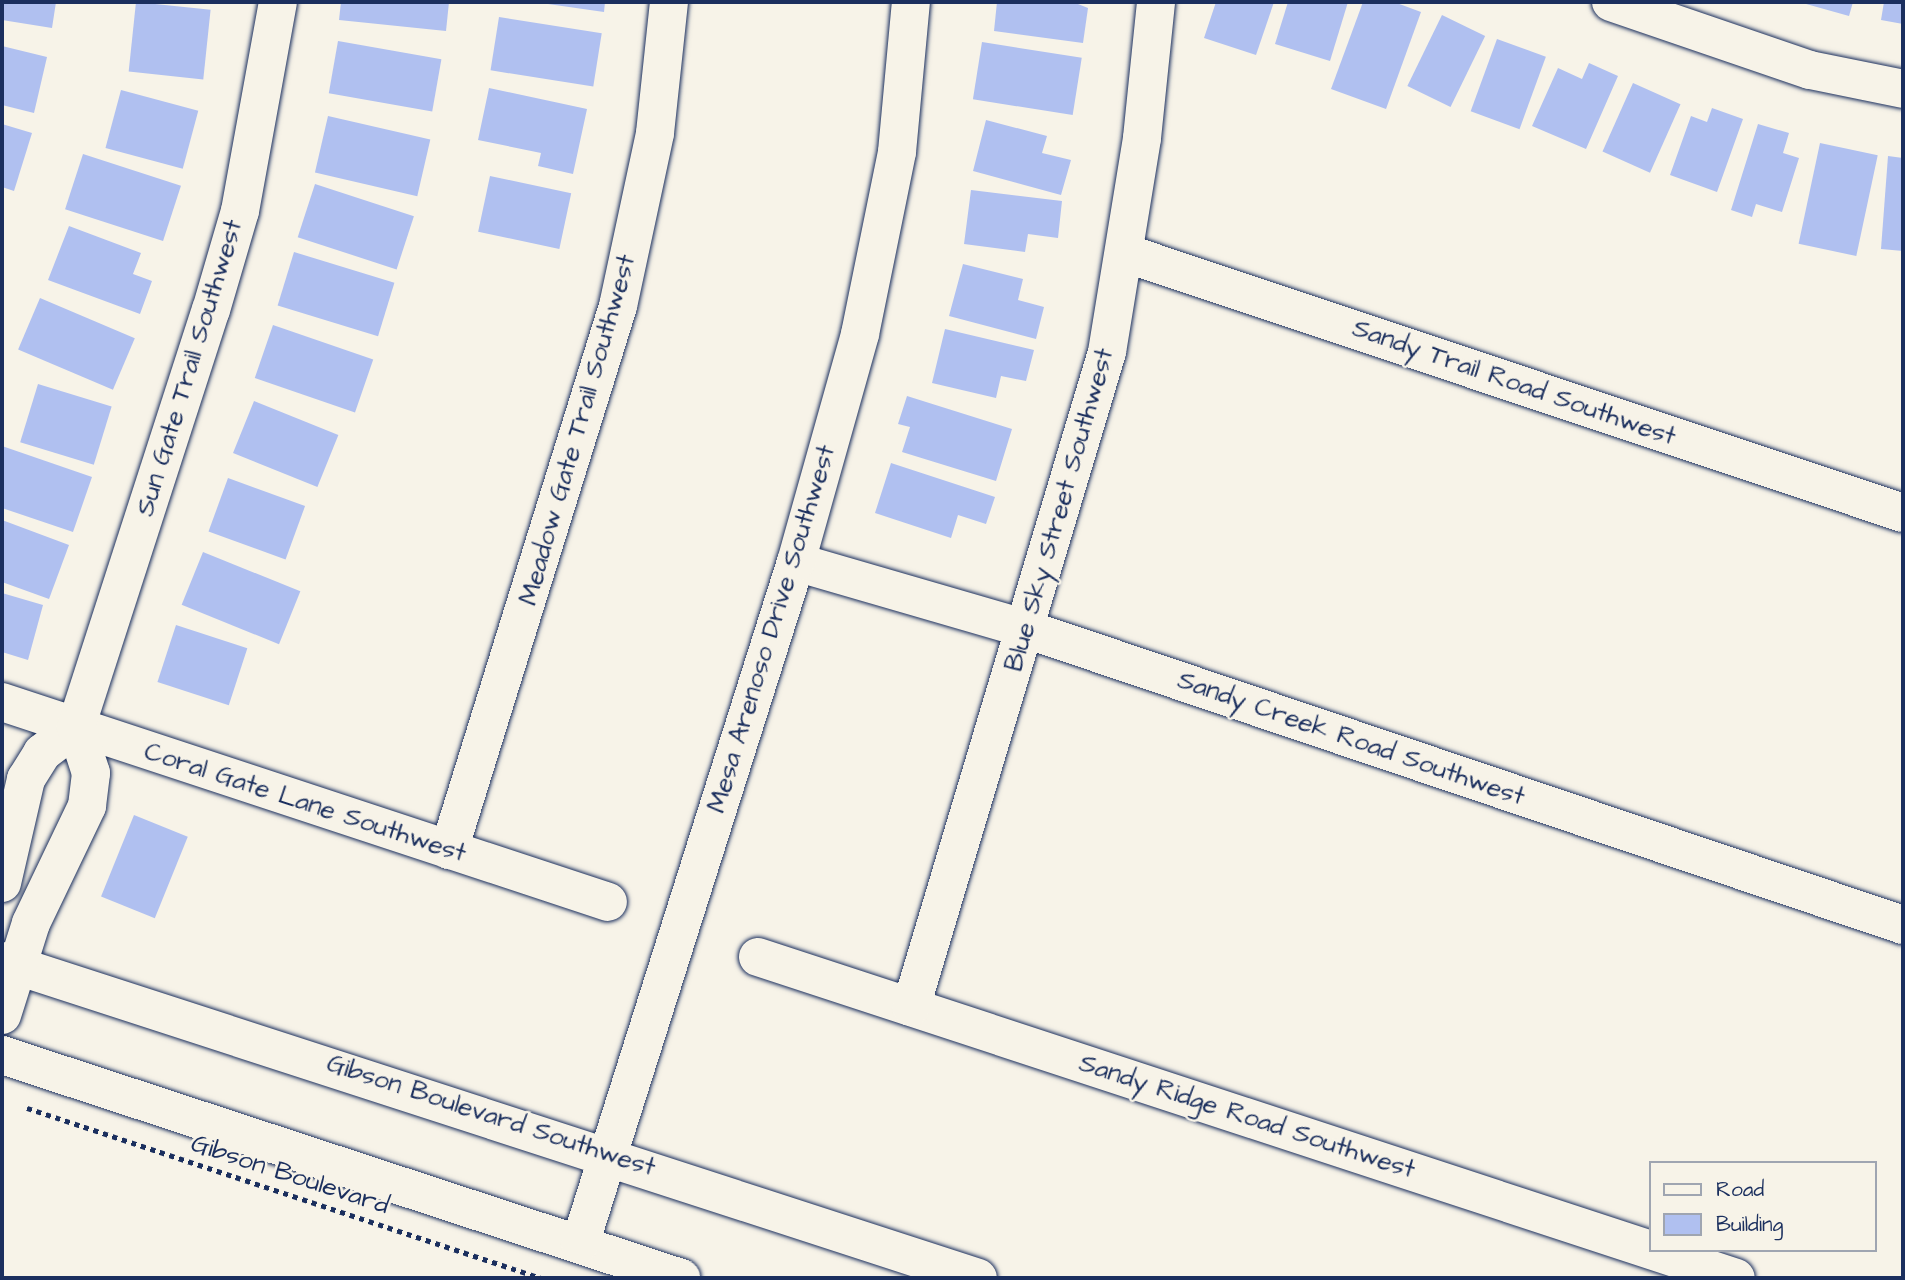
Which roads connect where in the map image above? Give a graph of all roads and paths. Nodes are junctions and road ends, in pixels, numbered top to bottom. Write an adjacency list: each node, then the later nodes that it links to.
1 (278, 2): 12 (street, Sun Gate Trail Southwest)
2 (669, 2): 15 (street, Meadow Gate Trail Southwest)
3 (911, 2): 9 (street, Mesa Arenoso Drive Southwest)
4 (1156, 2): 7 (street, Blue Sky Street Southwest)
5 (1611, 2): 6 (street)
6 (1903, 89)
7 (1125, 253): 8 (street, Sandy Trail Road Southwest); 10 (street, Blue Sky Street Southwest)
8 (1903, 513)
9 (796, 562): 10 (street, Sandy Creek Road Southwest); 25 (street, Mesa Arenoso Drive Southwest)
10 (1026, 629): 18 (street, Sandy Creek Road Southwest); 21 (street, Blue Sky Street Southwest)
11 (2, 702): 12 (street, Coral Gate Lane Southwest)
12 (76, 727): 13 (street); 14 (street); 15 (street, Coral Gate Lane Southwest)
13 (18, 816): 14 (street); 16 (street)
14 (72, 835): 20 (street)
15 (449, 850): 17 (street, Coral Gate Lane Southwest)
16 (2, 883)
17 (608, 902)
18 (1903, 925)
19 (758, 957): 21 (street, Sandy Ridge Road Southwest)
20 (10, 963): 22 (street); 25 (street, Gibson Boulevard Southwest)
21 (911, 1007): 27 (street, Sandy Ridge Road Southwest)
22 (2, 1015)
23 (2, 1055): 26 (street)
24 (27, 1108): 29 (path, Gibson Boulevard)
25 (606, 1152): 26 (street, Mesa Arenoso Drive Southwest); 31 (street, Gibson Boulevard Southwest)
26 (580, 1244): 30 (street)
27 (1650, 1250)
28 (1657, 1252): 32 (street, Sandy Ridge Road Southwest)
29 (541, 1278)
30 (681, 1278)
31 (978, 1278)
32 (1736, 1278)

